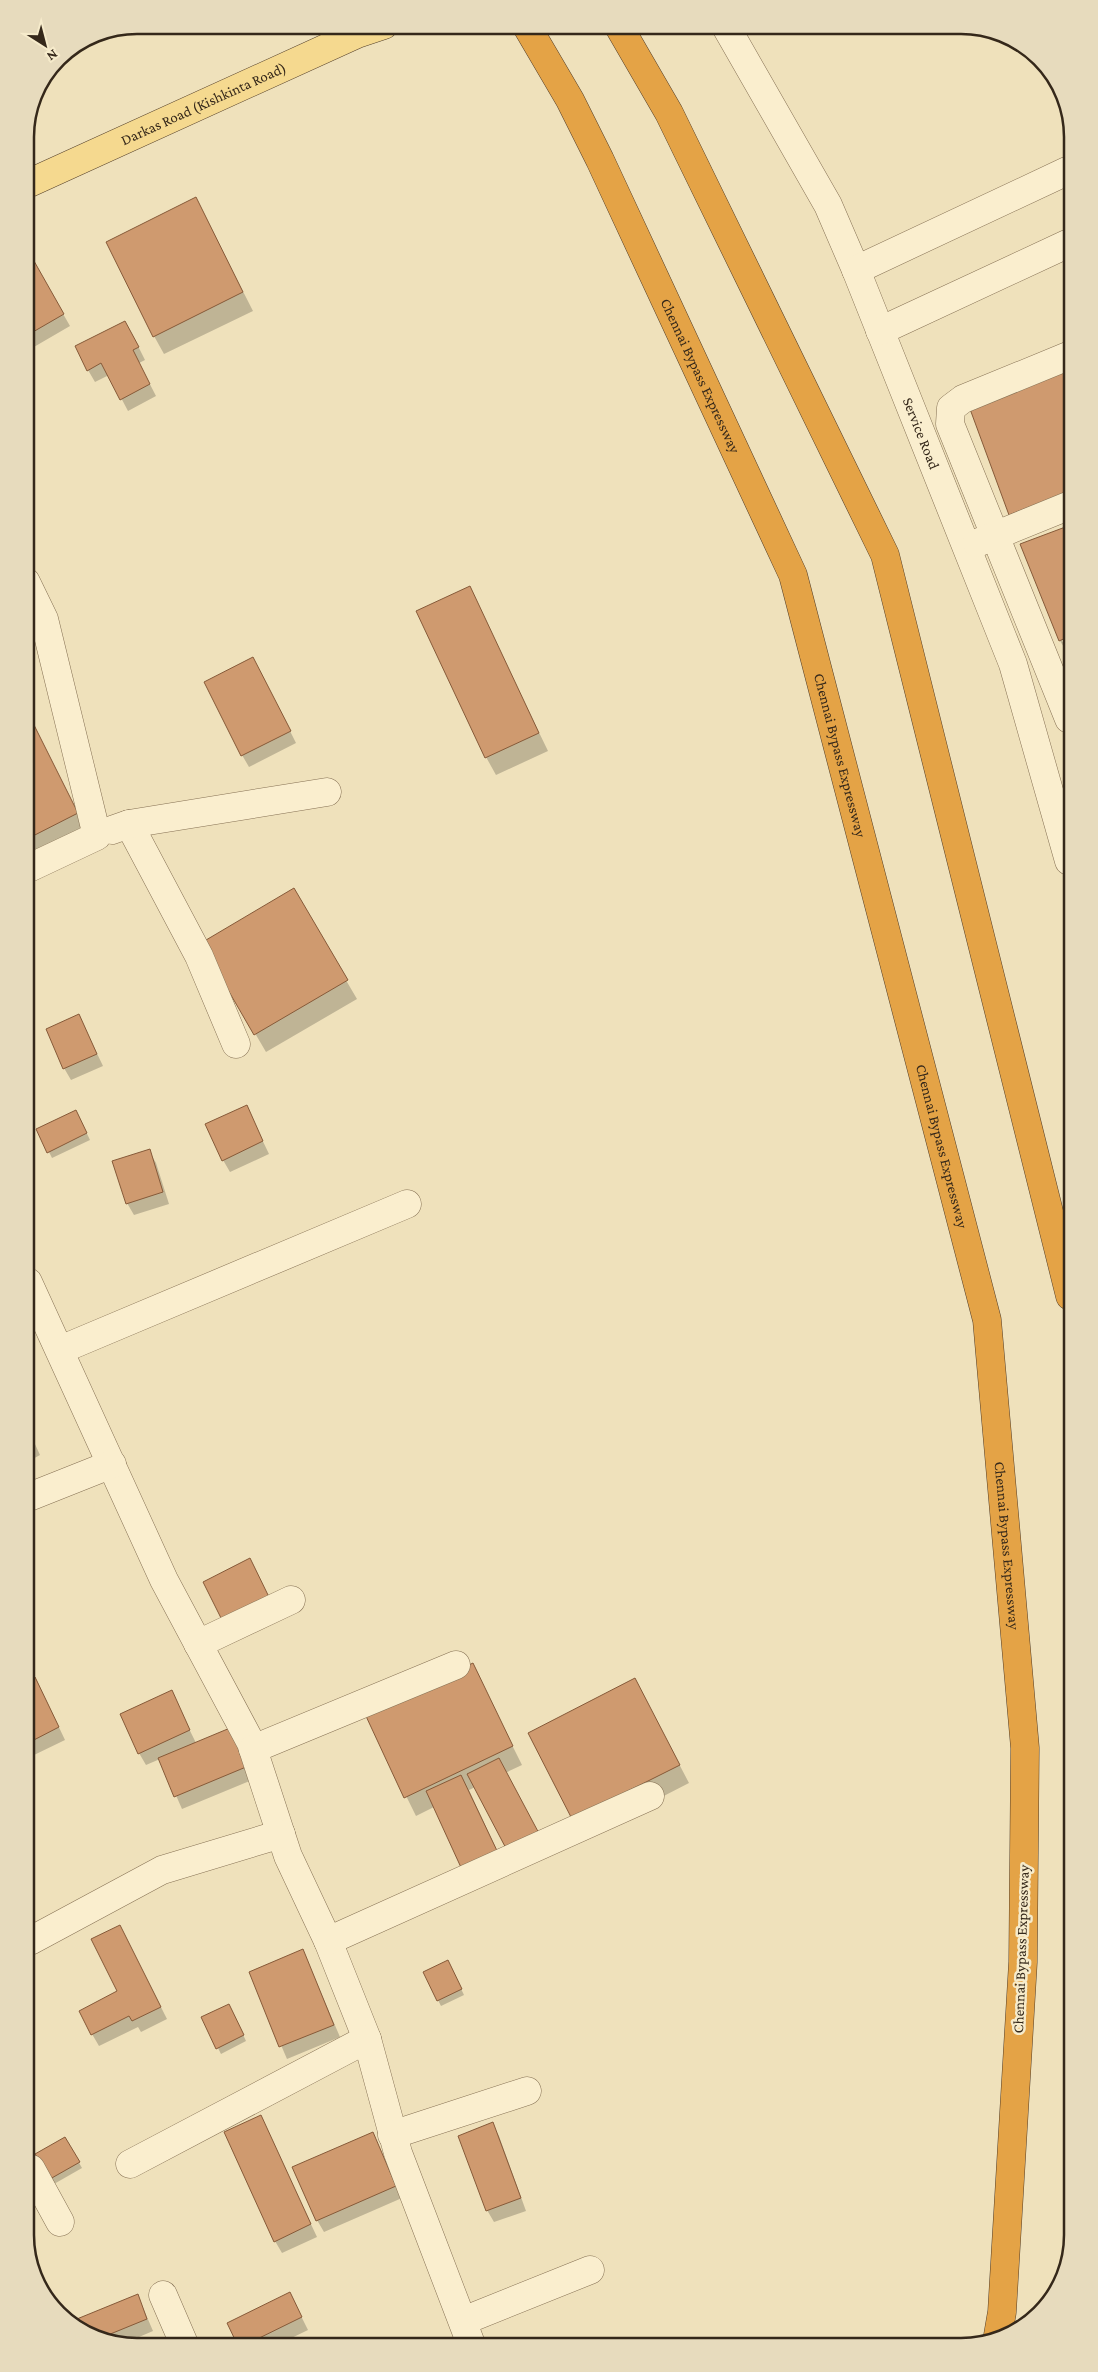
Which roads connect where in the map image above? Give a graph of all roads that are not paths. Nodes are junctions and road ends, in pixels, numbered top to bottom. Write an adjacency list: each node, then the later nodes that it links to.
1 (359, 34): 6 (main road, Darkas Road (Kishkinta Road))
2 (531, 34): 44 (highway, Chennai Bypass Expressway)
3 (623, 34): 23 (highway)
4 (730, 34): 8 (street, Service Road)
5 (1064, 172): 8 (street)
6 (34, 181)
7 (1064, 245): 9 (street)
8 (856, 270): 9 (street, Service Road)
9 (880, 331): 13 (street, Service Road)
10 (1064, 358): 12 (street)
11 (1064, 508): 12 (street)
12 (994, 536): 13 (street); 15 (street)
13 (966, 547): 19 (street, Service Road)
14 (34, 598): 18 (street)
15 (1062, 681)
16 (327, 792): 17 (street)
17 (129, 824): 18 (street); 21 (street)
18 (97, 836): 20 (street)
19 (1064, 842)
20 (34, 866)
21 (236, 1044)
22 (407, 1204): 25 (street)
23 (1064, 1272)
24 (34, 1295): 25 (street)
25 (60, 1350): 26 (street)
26 (112, 1464): 27 (street); 29 (street)
27 (34, 1496)
28 (291, 1600): 29 (street)
29 (198, 1644): 31 (street)
30 (456, 1665): 31 (street)
31 (253, 1749): 33 (street)
32 (650, 1796): 35 (street)
33 (281, 1834): 34 (street); 35 (street)
34 (34, 1939)
35 (328, 1941): 36 (street)
36 (366, 2040): 38 (street); 39 (street)
37 (527, 2091): 38 (street)
38 (392, 2135): 45 (street)
39 (130, 2164)
40 (34, 2174): 41 (street)
41 (60, 2222)
42 (590, 2270): 45 (street)
43 (163, 2295): 46 (street)
44 (999, 2331)
45 (467, 2333)
46 (182, 2338)

